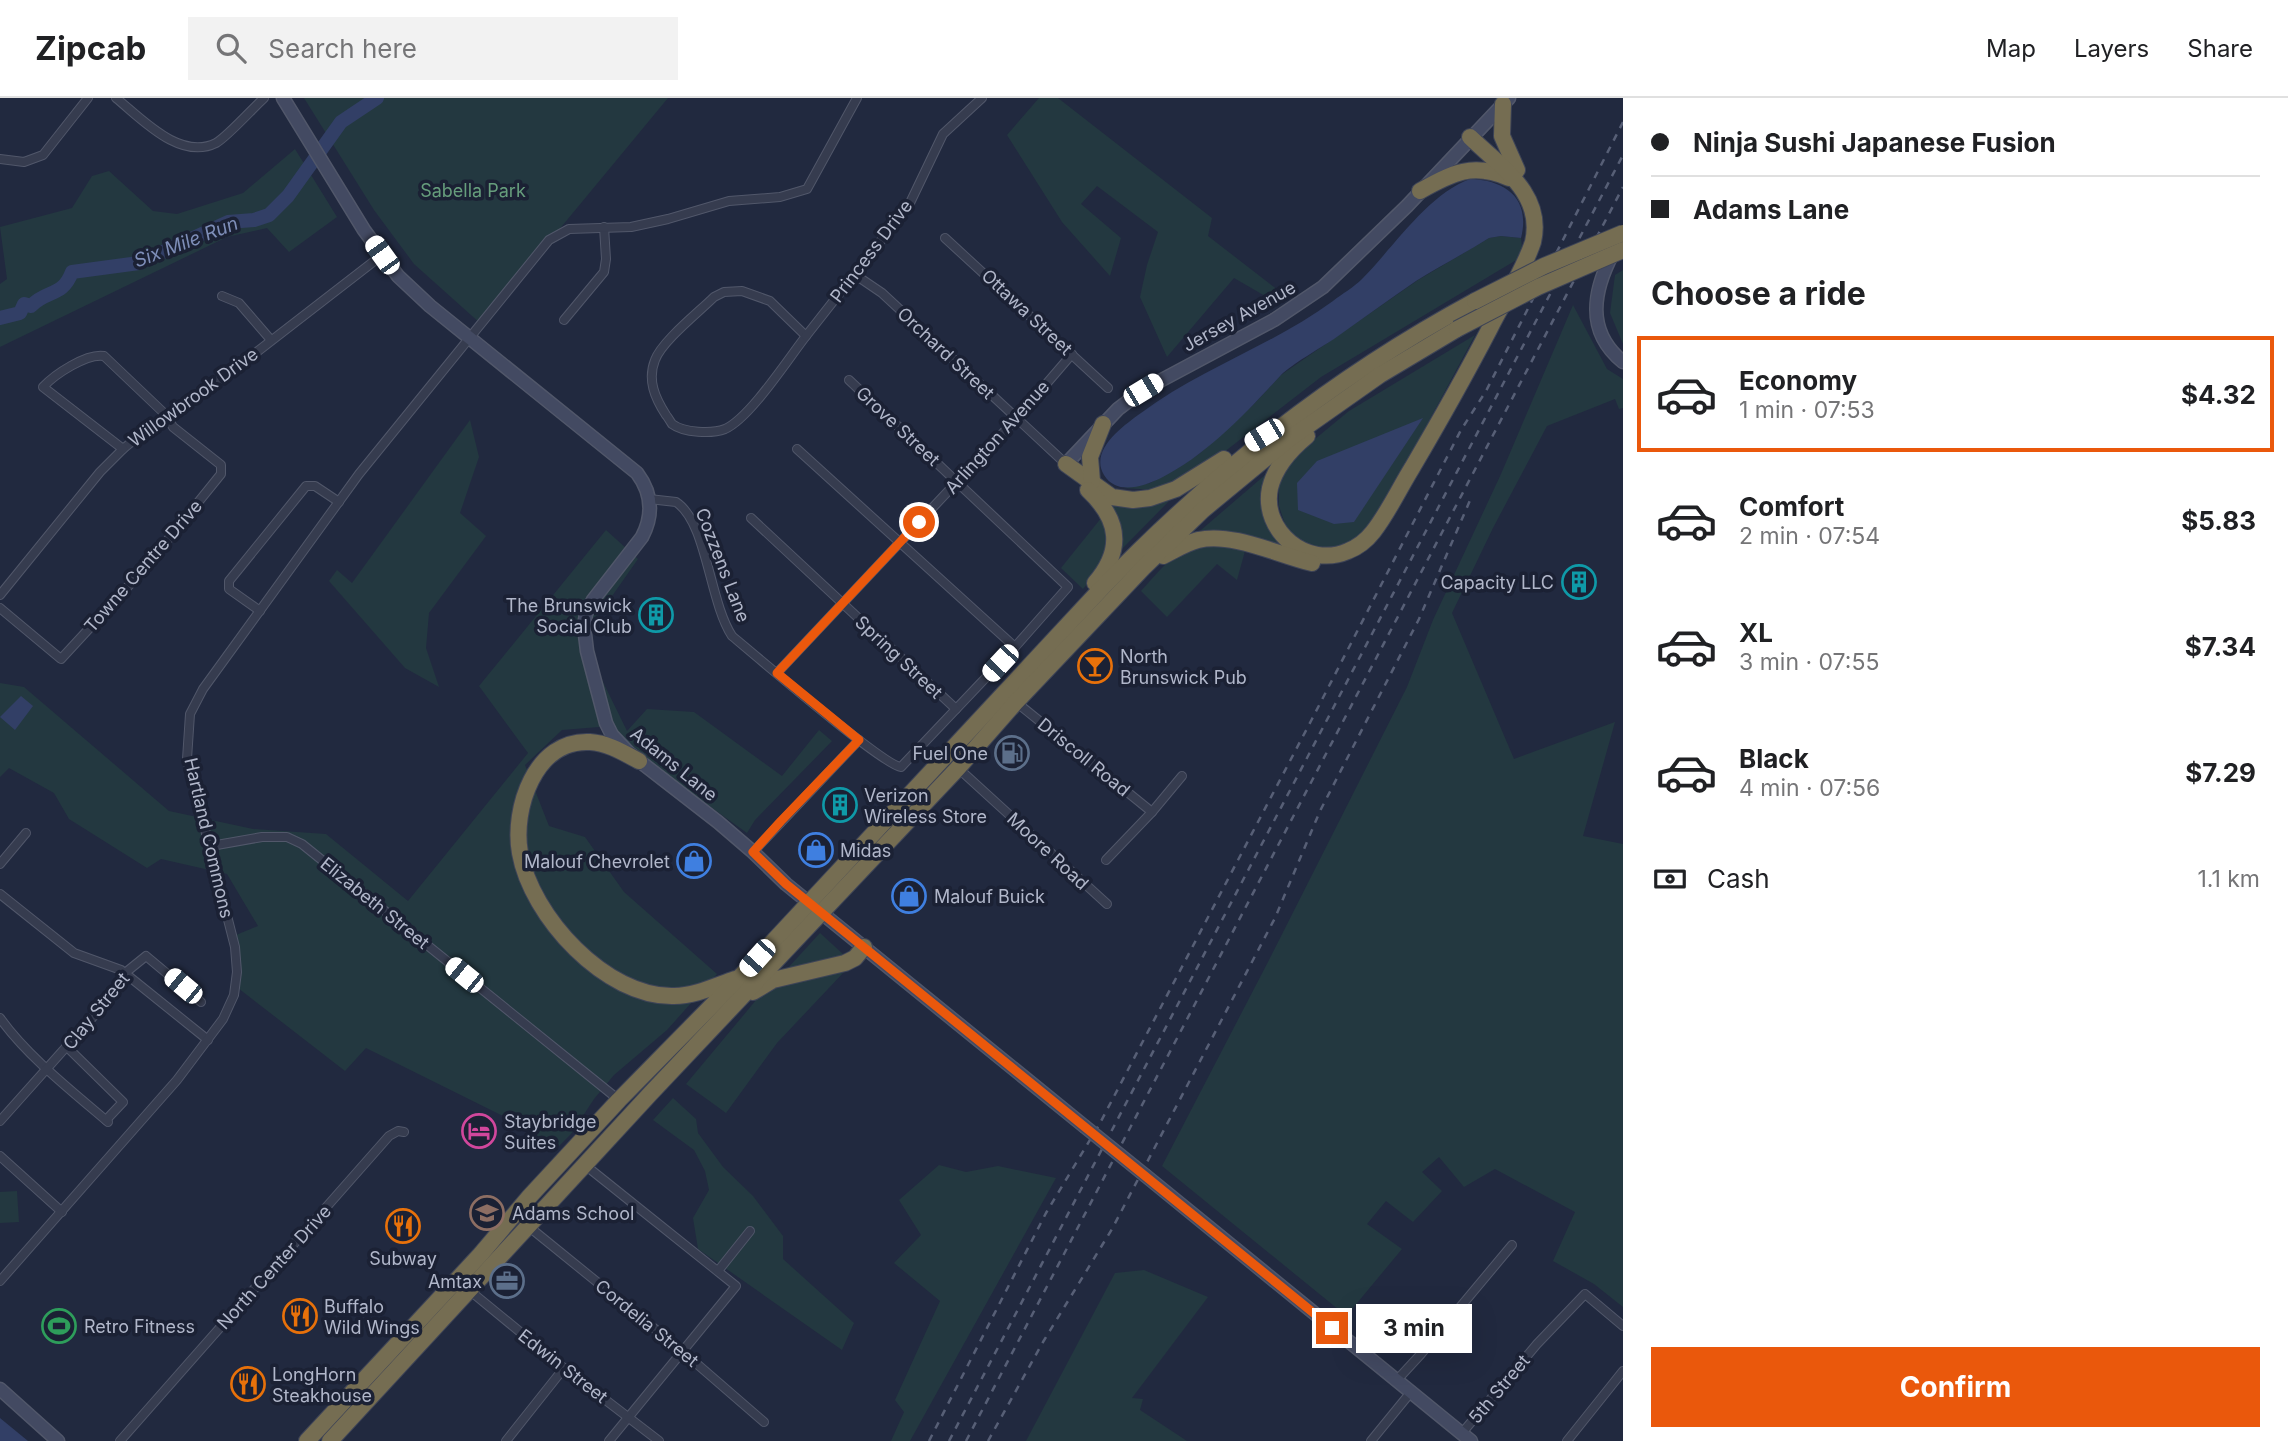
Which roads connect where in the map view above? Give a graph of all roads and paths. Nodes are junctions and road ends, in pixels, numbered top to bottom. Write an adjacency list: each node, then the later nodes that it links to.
1 (88, 98): 9 (street)
2 (116, 98): 3 (street)
3 (264, 98)
4 (283, 98): 16 (street)
5 (858, 98): 12 (street)
6 (982, 98): 17 (street, Princess Drive)
7 (1506, 101): 8 (street, Jersey Avenue); 10 (highway)
8 (1473, 135): 10 (highway); 11 (street, Jersey Avenue)
9 (0, 159)
10 (1516, 175): 11 (highway); 27 (highway); 41 (highway)
11 (1420, 191): 30 (street, Jersey Avenue)
12 (604, 227): 19 (street); 21 (street, Hartland Commons)
13 (1623, 233): 24 (street); 31 (highway, bridge)
14 (945, 237): 23 (street, Ottawa Street)
15 (1623, 250): 27 (highway, bridge)
16 (382, 255): 21 (street); 22 (street, Willowbrook Drive)
17 (854, 274): 20 (street, Princess Drive); 29 (street, Orchard Street)
18 (222, 296): 22 (street)
19 (564, 320)
20 (806, 336): 20 (street, Princess Drive)
21 (470, 339): 37 (street); 38 (street, Hartland Commons)
22 (271, 340): 28 (street, Willowbrook Drive)
23 (1072, 354): 26 (street, Ottawa Street); 29 (street, Arlington Avenue)
24 (1623, 362)
25 (849, 380): 35 (street, Grove Street)
26 (1108, 388)
27 (1357, 390): 41 (highway)
28 (166, 415): 32 (street, Willowbrook Drive); 32 (street); 45 (street, Towne Centre Drive)
29 (1017, 418): 34 (street, Orchard Street); 35 (street, Arlington Avenue)
30 (1103, 424): 34 (street, Jersey Avenue); 36 (highway)
31 (1283, 424): 36 (highway); 48 (highway)
32 (122, 449): 43 (street, Willowbrook Drive)
33 (797, 449): 40 (street)
34 (1066, 464): 36 (highway); 48 (highway)
35 (957, 481): 40 (street, Arlington Avenue); 42 (street, Grove Street)
36 (1093, 481)
37 (649, 499): 49 (street, Cozzens Lane); 53 (street, Adams Lane)
38 (339, 502): 46 (street, Hartland Commons); 46 (street)
39 (751, 518): 44 (street, Spring Street)
40 (900, 541): 44 (street, Arlington Avenue); 47 (street)
41 (1143, 568): 50 (highway)
42 (1068, 587): 47 (street, Cozzens Lane)
43 (0, 595)
44 (842, 603): 49 (street, Arlington Avenue); 51 (street, Spring Street)
45 (0, 608)
46 (260, 611): 58 (street, Hartland Commons)
47 (1015, 647): 51 (street, Cozzens Lane)
48 (1044, 650): 64 (highway)
49 (777, 673): 52 (street, Cozzens Lane)
50 (1016, 702): 54 (highway); 56 (street, Driscoll Road)
51 (956, 709): 52 (street, Cozzens Lane)
52 (859, 740): 59 (street)
53 (639, 761): 59 (street, Adams Lane); 67 (highway)
54 (958, 768): 63 (street, Moore Road); 64 (highway)
55 (1182, 776): 56 (street)
56 (1152, 812): 60 (street)
57 (26, 833): 61 (street)
58 (211, 846): 71 (street, Hartland Commons); 74 (street, Elizabeth Street)
59 (753, 852): 64 (street, Adams Lane)
60 (1106, 860)
61 (0, 864)
62 (0, 894): 66 (street)
63 (1107, 905)
64 (815, 907): 65 (street, Adams Lane); 67 (highway); 69 (highway)
65 (864, 947): 69 (highway); 90 (street, Adams Lane, bridge)
66 (125, 973): 68 (street, Clay Street); 71 (street); 72 (street, Clay Street)
67 (740, 977): 74 (highway)
68 (201, 1002)
69 (734, 1005): 78 (highway)
70 (0, 1018): 73 (street)
71 (208, 1040): 79 (street, Hartland Commons)
72 (67, 1047): 73 (street, Clay Street); 73 (street)
73 (49, 1069): 75 (street, Clay Street)
74 (619, 1100): 98 (highway)
75 (0, 1121)
76 (404, 1132): 97 (street, North Center Drive)
77 (0, 1156): 79 (street)
78 (585, 1165): 80 (highway); 83 (street)
79 (62, 1212): 84 (street, Hartland Commons)
80 (528, 1226): 85 (highway); 87 (street, Cordelia Street)
81 (750, 1231): 83 (street)
82 (1512, 1245): 90 (street)
83 (718, 1271): 87 (street)
84 (0, 1281)
85 (469, 1290): 88 (street, Edwin Street); 99 (highway)
86 (1623, 1326): 95 (street, 5th Street)
87 (682, 1351): 93 (street); 94 (street, Cordelia Street)
88 (564, 1368): 93 (street, Edwin Street); 100 (street)
89 (1623, 1371): 104 (street)
90 (1397, 1380): 92 (street, Adams Lane)
91 (0, 1390): 96 (street)
92 (1410, 1392): 95 (street, Adams Lane); 103 (street)
93 (627, 1416): 101 (street); 102 (street, Edwin Street)
94 (764, 1422)
95 (1466, 1437)
96 (58, 1441)
97 (120, 1441)
98 (307, 1441)
99 (330, 1441)
100 (506, 1441)
101 (609, 1441)
102 (659, 1441)
103 (1371, 1441)
104 (1567, 1441)

